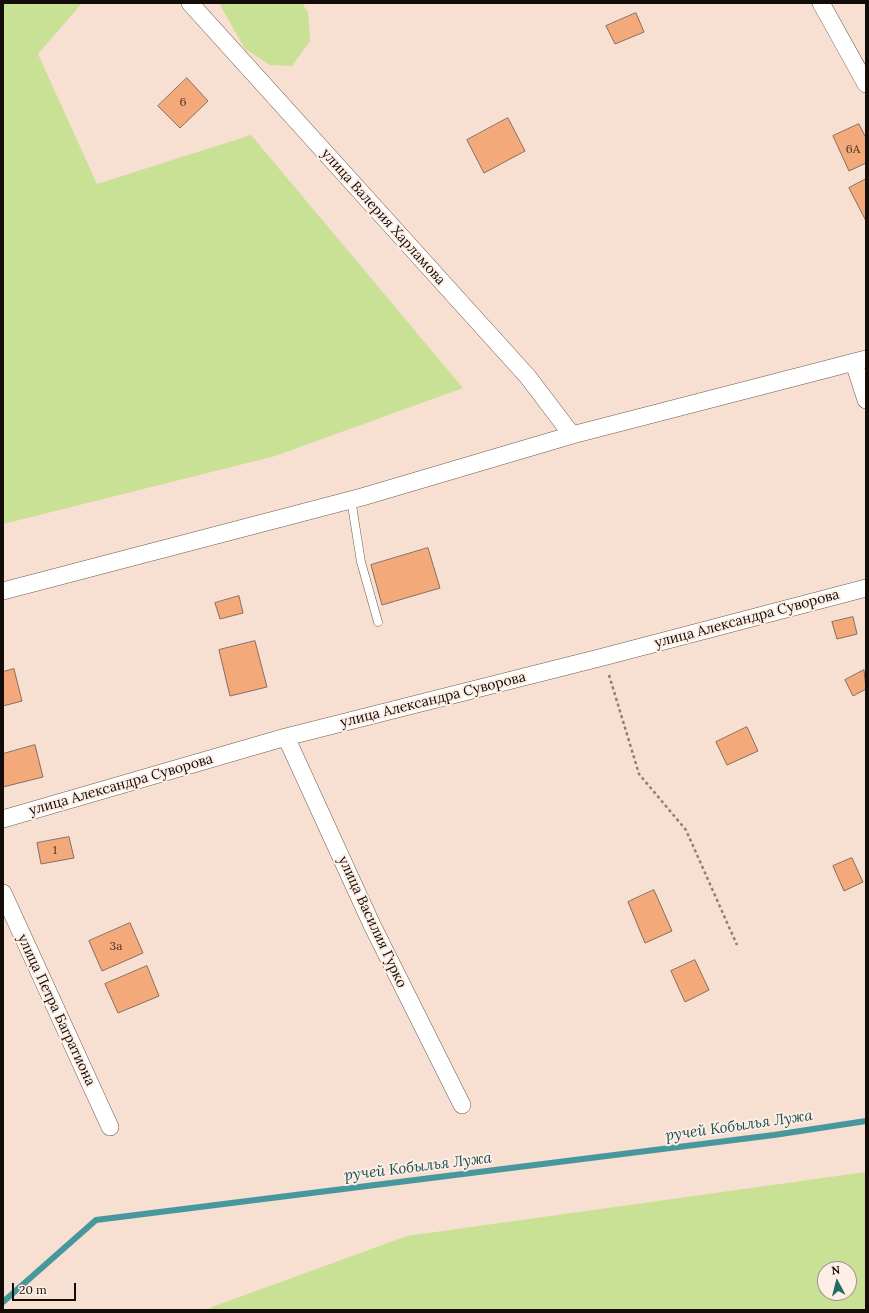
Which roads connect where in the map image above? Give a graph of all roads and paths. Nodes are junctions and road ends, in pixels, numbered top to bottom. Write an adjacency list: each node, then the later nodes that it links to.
1 (190, 3): 6 (street, улица Валерия Харламова)
2 (821, 3): 3 (street)
3 (866, 84)
4 (860, 361): 5 (street); 6 (street)
5 (866, 400)
6 (572, 435): 7 (street)
7 (351, 499): 9 (street); 10 (lane)
8 (866, 588): 11 (street, улица Александра Суворова)
9 (3, 591)
10 (378, 622)
11 (604, 657): 12 (street, улица Александра Суворова); 15 (path)
12 (286, 737): 13 (street, улица Александра Суворова); 16 (street, улица Василия Гурко)
13 (3, 819)
14 (3, 893): 17 (street, улица Петра Багратиона)
15 (736, 945)
16 (462, 1105)
17 (110, 1127)

